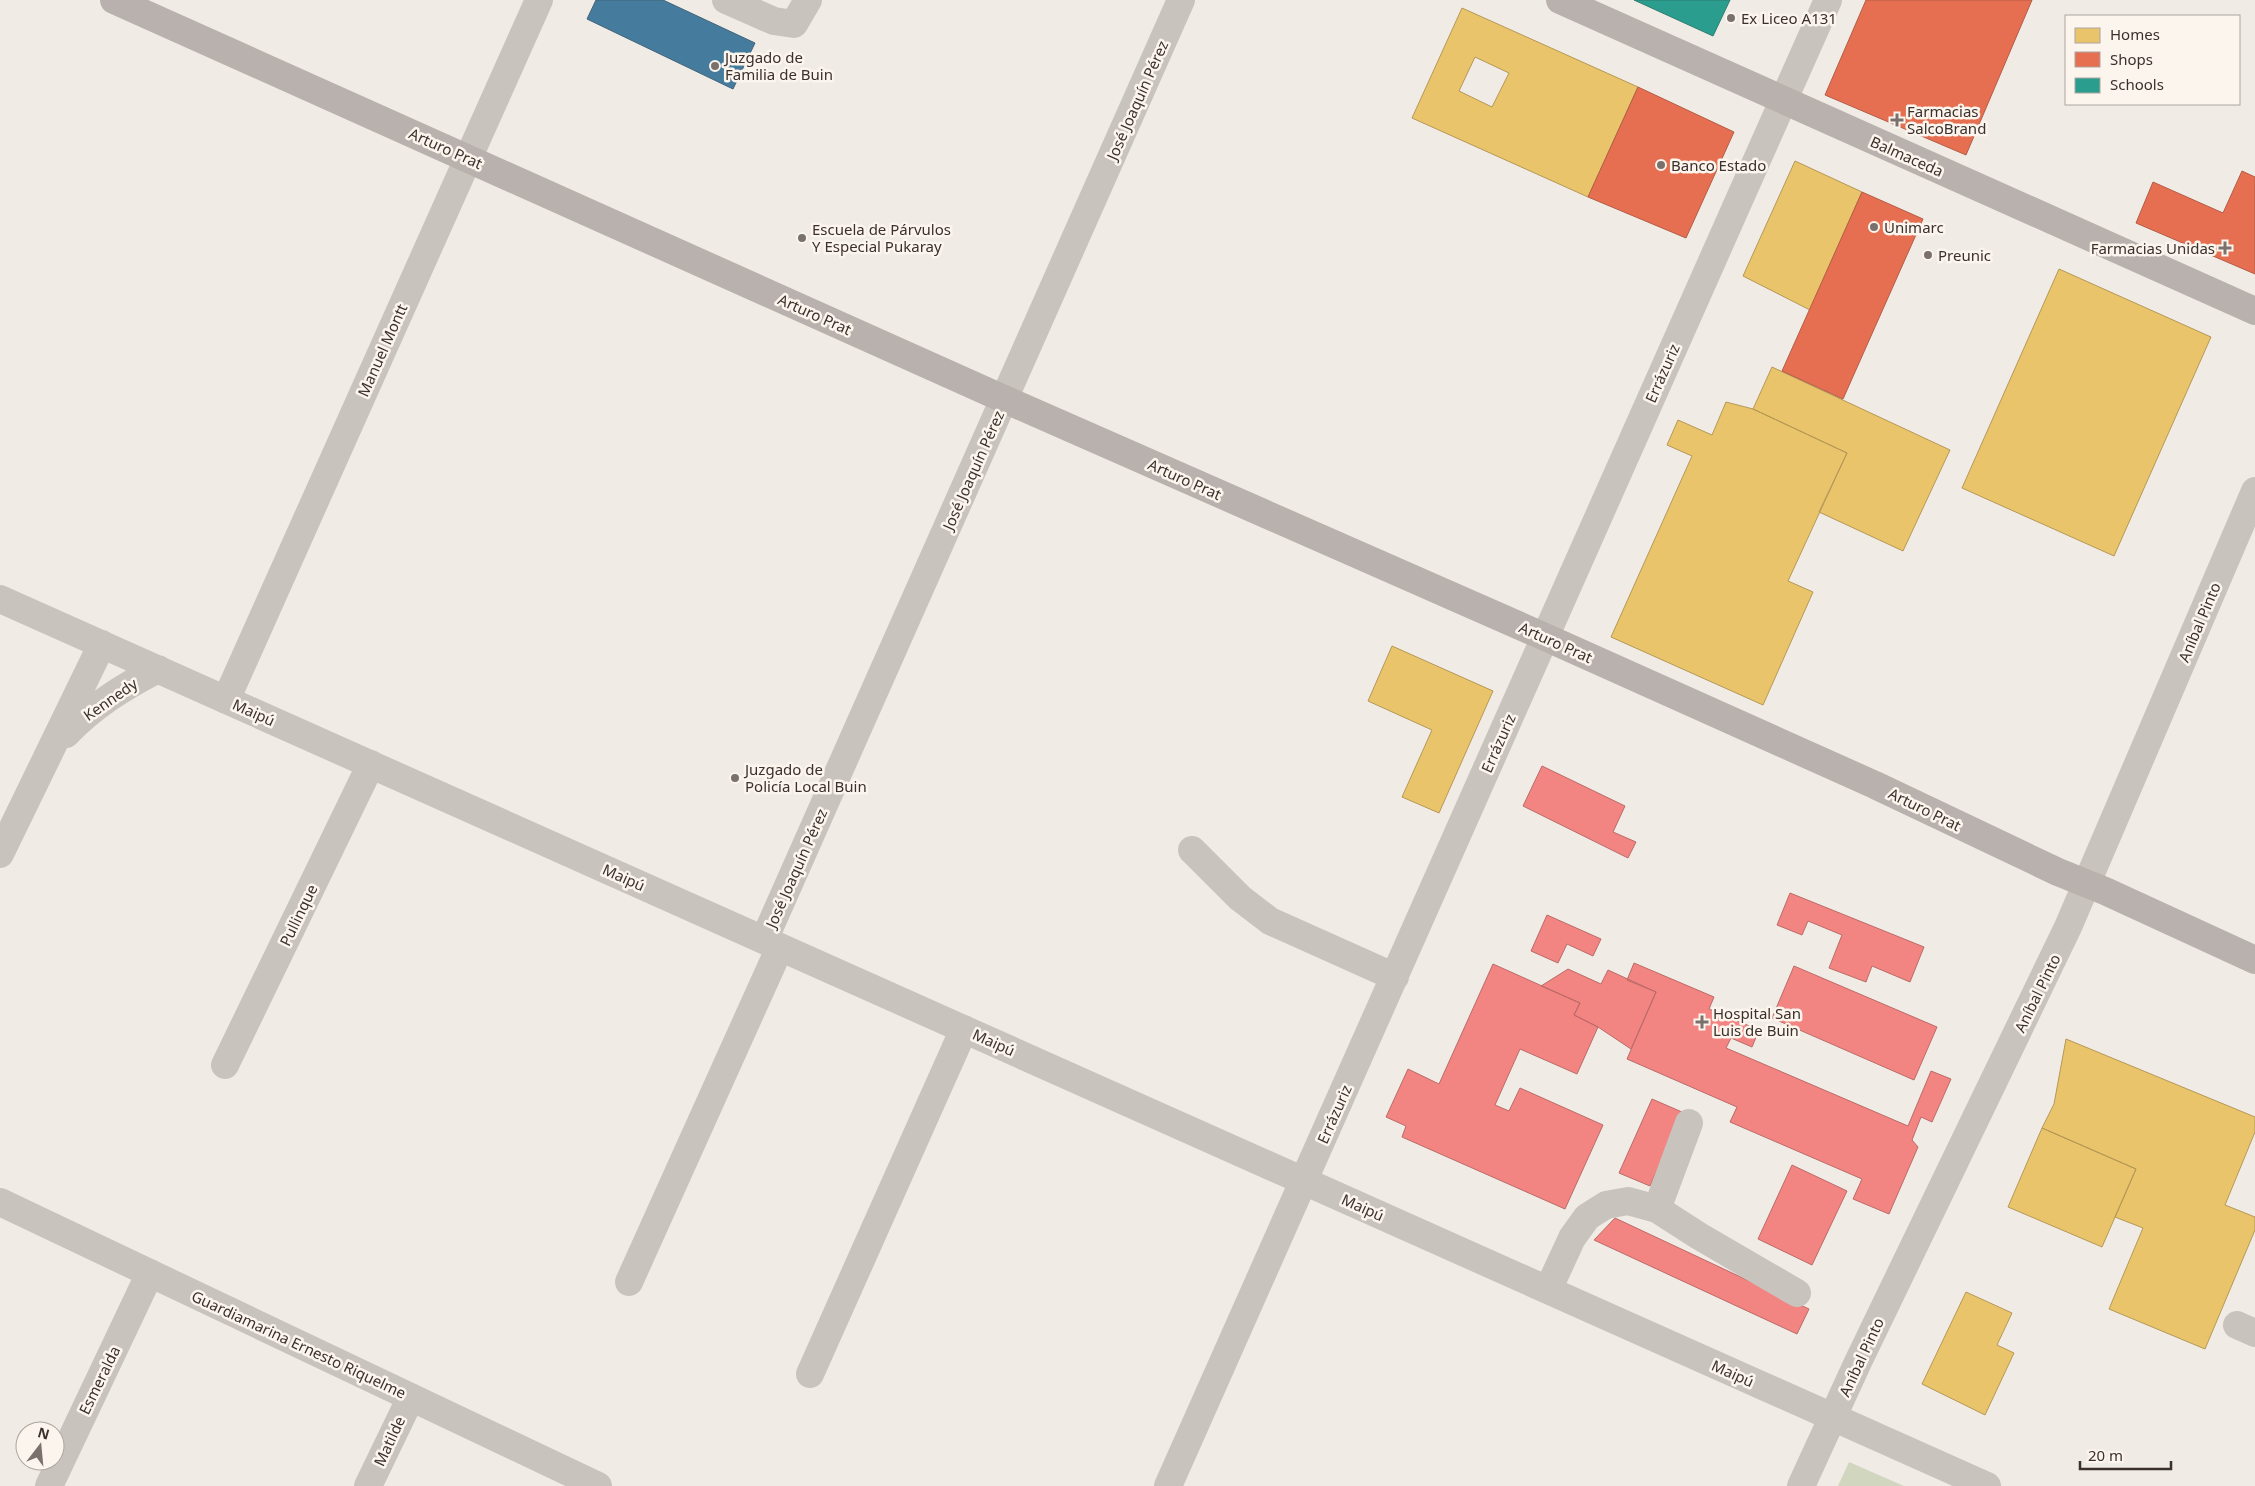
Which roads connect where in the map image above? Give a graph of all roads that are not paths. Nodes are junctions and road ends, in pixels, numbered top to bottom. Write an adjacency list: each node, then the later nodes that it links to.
1 (114, 0): 9 (main road, Arturo Prat)
2 (538, 0): 9 (street, Manuel Montt)
3 (726, 0): 4 (street)
4 (808, 0)
5 (1181, 0): 11 (street, José Joaquín Pérez)
6 (1560, 0): 8 (main road, Balmaceda)
7 (1828, 0): 8 (street, Errázuriz)
8 (1783, 100): 10 (main road, Balmaceda); 14 (street, Errázuriz)
9 (468, 159): 11 (main road, Arturo Prat); 17 (street, Manuel Montt)
10 (2255, 311)
11 (1004, 399): 14 (main road, Arturo Prat); 23 (street, José Joaquín Pérez)
12 (2255, 491): 22 (street, Aníbal Pinto)
13 (0, 598): 15 (street, Maipú)
14 (1545, 637): 22 (main road, Arturo Prat); 25 (street, Errázuriz)
15 (102, 644): 16 (street, Maipú); 18 (street, Kennedy)
16 (158, 669): 17 (street, Maipú); 18 (street, Kennedy)
17 (226, 700): 19 (street, Maipú)
18 (48, 757): 21 (street, Kennedy)
19 (371, 764): 23 (street, Maipú); 27 (street, Pullinque)
20 (1192, 850): 25 (street)
21 (0, 854)
22 (2086, 884): 24 (main road, Arturo Prat); 38 (street, Aníbal Pinto)
23 (772, 943): 26 (street, Maipú); 33 (street, José Joaquín Pérez)
24 (2255, 960)
25 (1395, 977): 29 (street, Errázuriz)
26 (964, 1029): 29 (street, Maipú); 36 (street)
27 (225, 1065)
28 (1689, 1123): 31 (street)
29 (1304, 1181): 34 (street, Maipú); 42 (street, Errázuriz)
30 (0, 1202): 32 (street, Guardiamarina Ernesto Riquelme)
31 (1657, 1209): 34 (street); 35 (street)
32 (150, 1273): 37 (street, Guardiamarina Ernesto Riquelme); 39 (street, Esmeralda)
33 (629, 1282)
34 (1548, 1290): 38 (street, Maipú)
35 (1797, 1293)
36 (810, 1374)
37 (410, 1397): 40 (street, Matilde); 41 (street, Guardiamarina Ernesto Riquelme)
38 (1832, 1418): 43 (street, Aníbal Pinto); 44 (street, Maipú)
39 (49, 1486)
40 (368, 1486)
41 (598, 1486)
42 (1168, 1486)
43 (1801, 1486)
44 (1987, 1486)

